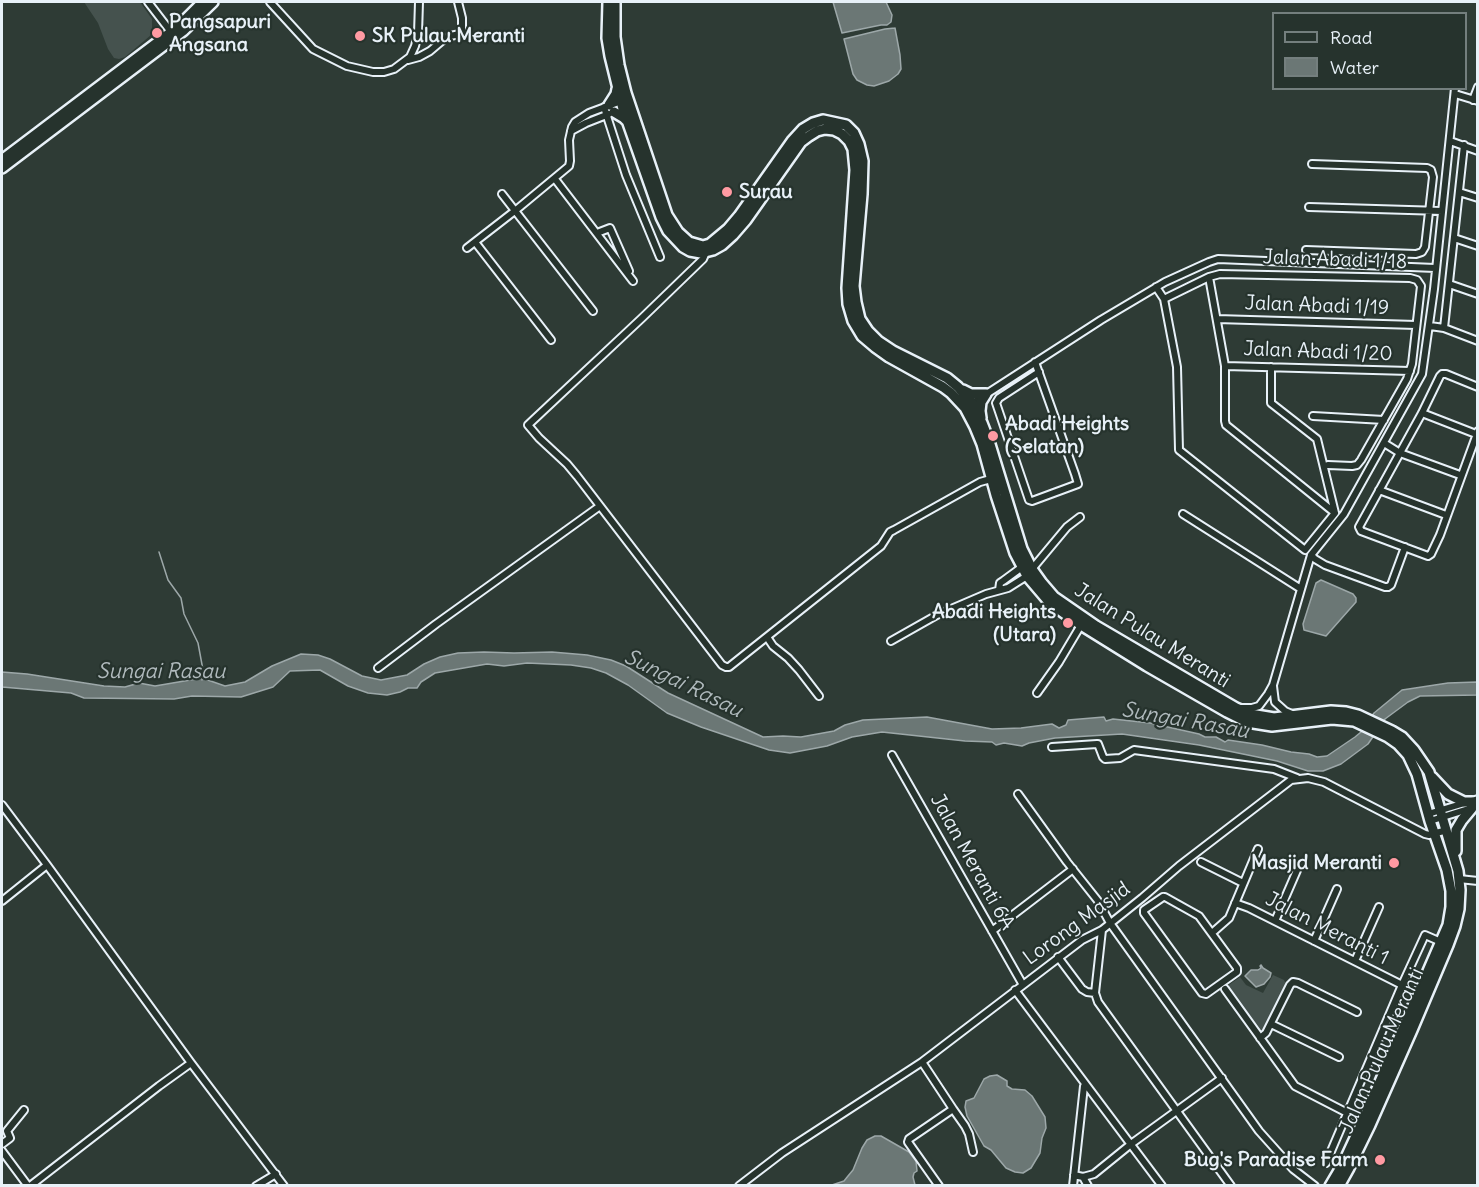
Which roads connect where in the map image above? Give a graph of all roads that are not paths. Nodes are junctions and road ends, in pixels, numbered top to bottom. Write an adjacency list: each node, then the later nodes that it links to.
1 (148, 2): 9 (street)
2 (203, 2): 9 (main road)
3 (213, 2): 20 (main road)
4 (270, 2): 10 (street)
5 (419, 2): 10 (street)
6 (458, 2): 10 (street)
7 (608, 2): 14 (main road)
8 (615, 2): 14 (main road, Jalan Pulau Meranti)
9 (171, 32): 18 (main road)
10 (407, 61)
11 (1478, 87): 13 (street)
12 (1455, 91): 13 (street); 15 (street)
13 (1475, 100)
14 (617, 107): 21 (street); 35 (main road, Jalan Pulau Meranti); 36 (street); 55 (main road, Jalan Pulau Meranti)
15 (1453, 142): 16 (street); 28 (street)
16 (1464, 146): 17 (street); 22 (street)
17 (1478, 151)
18 (2, 160)
19 (1312, 165): 27 (street)
20 (2, 168)
21 (555, 178): 26 (street); 29 (street)
22 (1459, 192): 24 (street); 30 (street)
23 (502, 194): 26 (street)
24 (1478, 198)
25 (1309, 207): 27 (street)
26 (516, 210): 31 (street); 43 (street)
27 (1429, 210): 28 (street); 34 (street)
28 (1442, 211): 37 (street)
29 (597, 233): 29 (street)
30 (1454, 238): 32 (street); 39 (street)
31 (475, 242): 33 (street); 48 (street)
32 (1478, 246)
33 (467, 248)
34 (1306, 250)
35 (706, 252): 58 (main road, Jalan Pulau Meranti); 70 (street)
36 (660, 257)
37 (1435, 268): 40 (street); 46 (street)
38 (1209, 278): 42 (street, Jalan Abadi 1/18); 44 (street); 45 (street, Jalan Abadi 1/18)
39 (1449, 284): 41 (street); 47 (street)
40 (1156, 287): 42 (street); 50 (street)
41 (1478, 294)
42 (1164, 299): 71 (street)
43 (593, 311)
44 (1217, 319): 45 (street, Jalan Abadi 1/19); 51 (street)
45 (1416, 325): 53 (street, Jalan Abadi 1/18)
46 (1430, 326): 47 (street); 64 (street)
47 (1444, 328): 49 (street)
48 (551, 340)
49 (1478, 341)
50 (1035, 362): 54 (street); 57 (street)
51 (1226, 366): 52 (street, Jalan Abadi 1/20); 71 (street)
52 (1271, 367): 53 (street, Jalan Abadi 1/20); 71 (street)
53 (1410, 371): 61 (street)
54 (1039, 372): 54 (street)
55 (958, 387): 57 (main road); 58 (main road, Jalan Pulau Meranti)
56 (1478, 387): 59 (street)
57 (986, 394): 58 (street); 62 (main road)
58 (968, 405): 62 (main road, Jalan Pulau Meranti); 68 (main road, Jalan Pulau Meranti)
59 (1422, 413): 63 (street); 65 (street)
60 (1313, 416): 61 (street)
61 (1384, 420): 66 (street)
62 (982, 423): 77 (main road, Jalan Pulau Meranti)
63 (1477, 432): 67 (street)
64 (1384, 443): 65 (street); 76 (street)
65 (1400, 453): 67 (street); 69 (street)
66 (1328, 465)
67 (1461, 475): 73 (street)
68 (991, 479): 77 (main road, Jalan Pulau Meranti); 80 (street)
69 (1379, 490): 73 (street); 75 (street)
70 (600, 506): 80 (street); 82 (street)
71 (1335, 513)
72 (1184, 514): 78 (street)
73 (1446, 515): 75 (street)
74 (1080, 517): 77 (street)
75 (1405, 547): 76 (street)
76 (1311, 555): 78 (street)
77 (1027, 571): 79 (main road, Jalan Pulau Meranti); 81 (street); 86 (main road, Jalan Pulau Meranti)
78 (1301, 589): 83 (street)
79 (1081, 624): 84 (street); 88 (main road, Jalan Pulau Meranti)
80 (767, 637): 85 (street)
81 (891, 641)
82 (378, 668)
83 (1273, 685): 86 (street); 87 (street)
84 (1037, 693)
85 (819, 696)
86 (1236, 708): 87 (main road, Jalan Pulau Meranti)
87 (1300, 715): 88 (main road, Jalan Pulau Meranti)
88 (1356, 718): 89 (main road, Jalan Pulau Meranti)
89 (1390, 734): 92 (main road, Jalan Pulau Meranti); 98 (main road, Jalan Pulau Meranti)
90 (1052, 747): 93 (street)
91 (892, 755): 116 (street, Jalan Meranti 6A)
92 (1429, 772): 95 (main road); 97 (main road, Jalan Pulau Meranti)
93 (1297, 778): 100 (street); 114 (street, Lorong Masjid)
94 (1018, 795): 105 (street)
95 (1475, 804): 97 (street); 106 (main road)
96 (2, 805): 103 (street)
97 (1442, 814): 98 (street); 99 (main road, Jalan Pulau Meranti)
98 (1429, 818): 100 (main road, Jalan Pulau Meranti)
99 (1446, 830): 100 (street); 106 (main road, Jalan Pulau Meranti)
100 (1434, 834): 119 (main road, Jalan Pulau Meranti)
101 (1258, 849): 108 (street)
102 (1201, 862): 108 (street)
103 (48, 865): 110 (street); 132 (street)
104 (1298, 868): 113 (street)
105 (1073, 870): 114 (street); 116 (street)
106 (1458, 875): 107 (street); 159 (main road, Jalan Pulau Meranti)
107 (1478, 881)
108 (1244, 883): 111 (street)
109 (1337, 889): 118 (street)
110 (2, 901)
111 (1235, 903): 113 (street, Jalan Meranti 1); 117 (street)
112 (1378, 907): 121 (street)
113 (1275, 921): 118 (street, Jalan Meranti 1)
114 (1110, 923): 115 (street, Lorong Masjid); 133 (street)
115 (1102, 930): 120 (street, Lorong Masjid); 126 (street)
116 (992, 931): 122 (street, Jalan Meranti 6A)
117 (1212, 933): 123 (street); 123 (street)
118 (1314, 941): 121 (street, Jalan Meranti 1)
119 (1441, 942): 124 (street, Jalan Meranti 1); 139 (main road, Jalan Pulau Meranti)
120 (1058, 957): 122 (street, Lorong Masjid); 126 (street)
121 (1355, 962): 124 (street, Jalan Meranti 1)
122 (1023, 985): 125 (street, Lorong Masjid)
123 (1223, 986): 129 (street)
124 (1402, 986): 138 (street)
125 (1016, 990): 131 (street, Lorong Masjid); 134 (street)
126 (1091, 993): 137 (street)
127 (1357, 1012): 128 (street)
128 (1271, 1024): 129 (street); 130 (street)
129 (1260, 1038): 138 (street)
130 (1339, 1057)
131 (922, 1062): 136 (street); 151 (street, Lorong Masjid)
132 (191, 1063): 145 (street); 148 (street)
133 (1222, 1078): 137 (street); 157 (street)
134 (1086, 1085): 141 (street); 146 (street)
135 (24, 1110): 140 (street)
136 (953, 1110): 143 (street); 152 (street)
137 (1177, 1111): 141 (street); 156 (street)
138 (1348, 1113): 139 (street); 144 (street)
139 (1363, 1121): 158 (main road, Jalan Pulau Meranti)
140 (2, 1144)
141 (1131, 1144): 147 (street); 155 (street)
142 (2, 1151): 148 (street)
143 (973, 1152)
144 (1326, 1163)
145 (276, 1174): 149 (street); 150 (street)
146 (1074, 1175): 147 (street); 153 (street)
147 (1083, 1177): 154 (street)
148 (29, 1185)
149 (256, 1185)
150 (284, 1185)
151 (739, 1185)
152 (939, 1185)
153 (1073, 1185)
154 (1088, 1185)
155 (1162, 1185)
156 (1231, 1185)
157 (1315, 1185)
158 (1330, 1185)
159 (1338, 1185)

